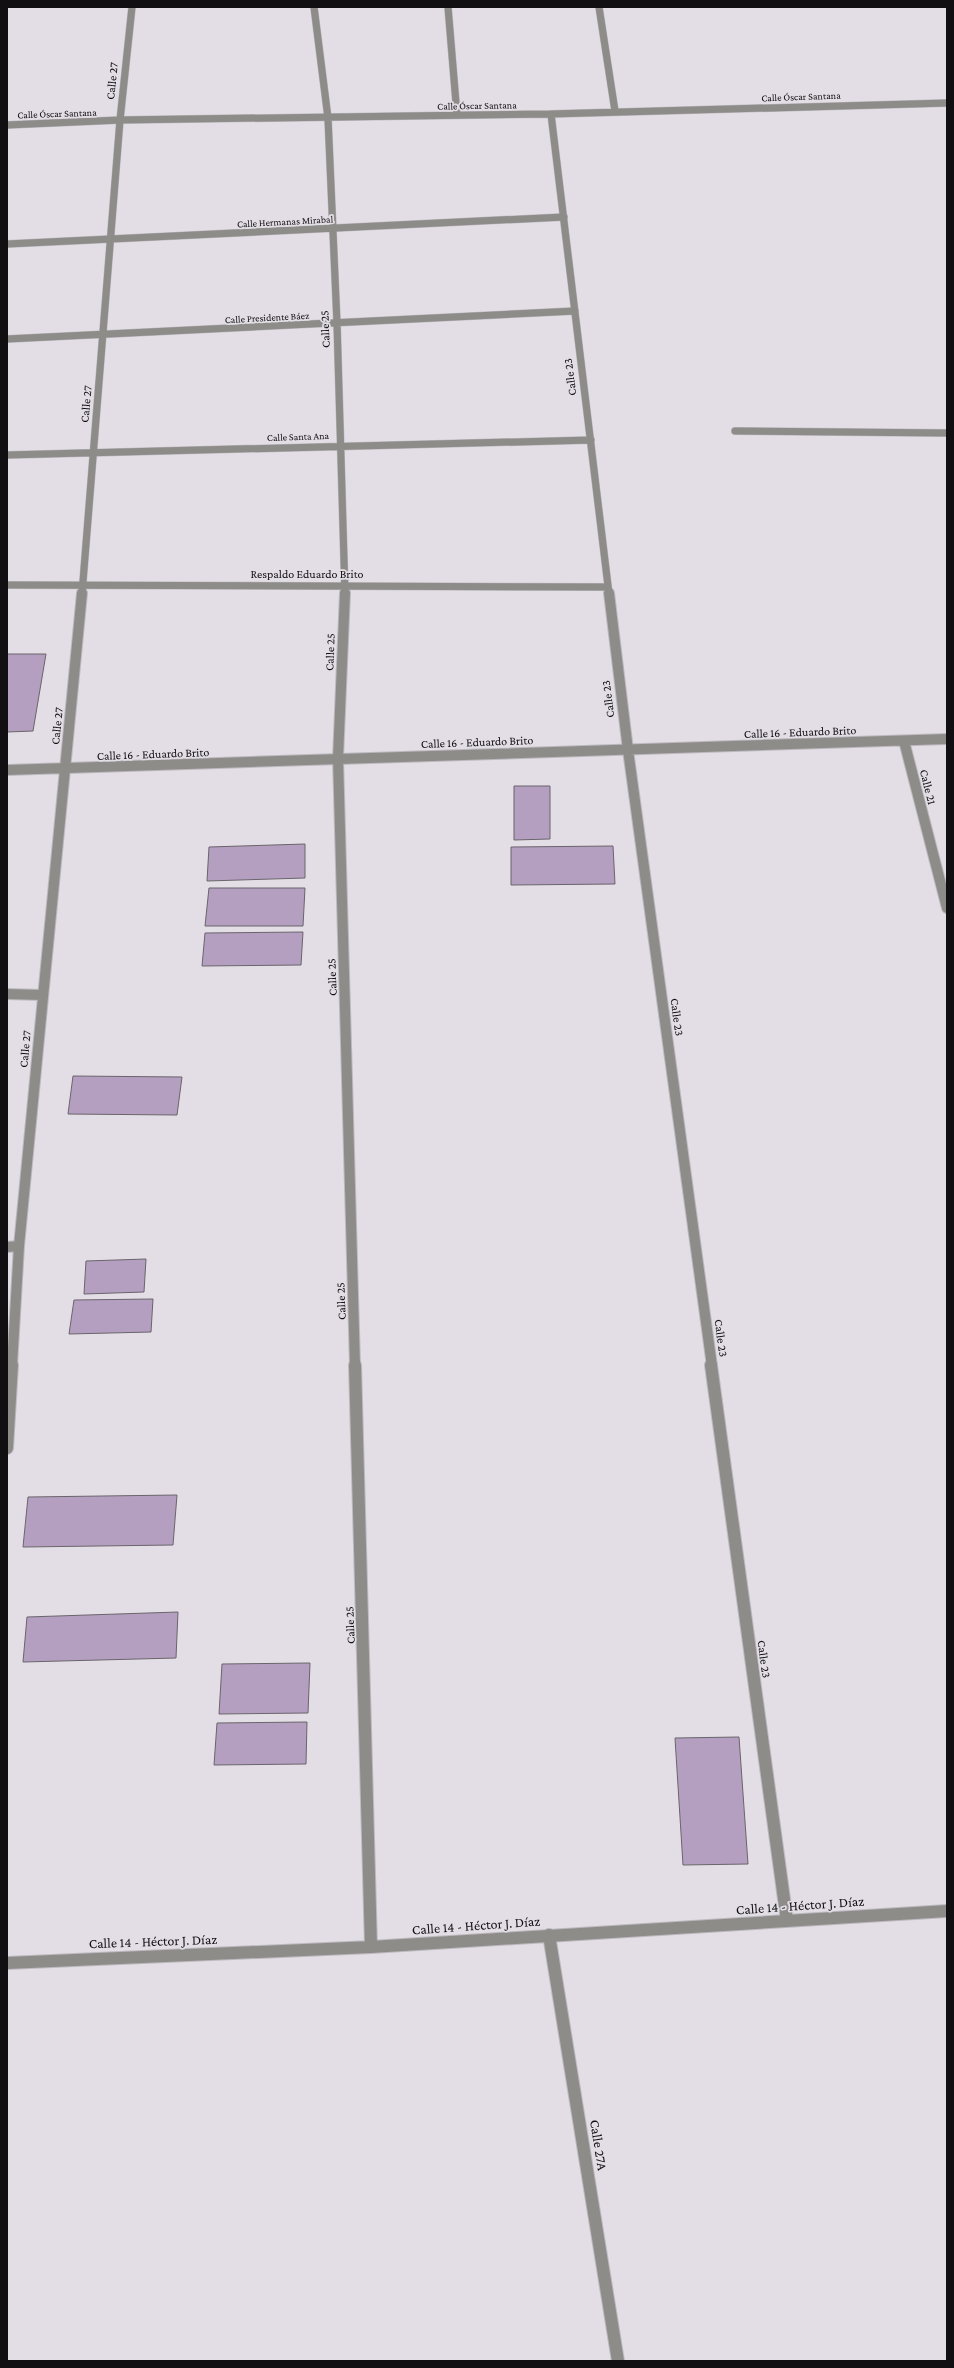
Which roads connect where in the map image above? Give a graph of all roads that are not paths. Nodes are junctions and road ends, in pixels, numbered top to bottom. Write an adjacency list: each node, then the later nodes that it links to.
1 (132, 7): 10 (street, Calle 27)
2 (314, 7): 9 (street, Calle 25)
3 (448, 7): 8 (street)
4 (599, 7): 6 (street)
5 (947, 103): 6 (street, Calle Óscar Santana)
6 (615, 112): 7 (street, Calle Óscar Santana)
7 (551, 114): 8 (street, Calle Óscar Santana); 12 (street, Calle 23)
8 (457, 115): 9 (street, Calle Óscar Santana)
9 (328, 118): 10 (street, Calle Óscar Santana); 13 (street, Calle 25)
10 (120, 120): 11 (street, Calle Óscar Santana); 14 (street, Calle 27)
11 (7, 125)
12 (564, 217): 13 (street, Calle Hermanas Mirabal); 16 (street, Calle 23)
13 (331, 229): 14 (street, Calle Hermanas Mirabal); 17 (street, Calle 25)
14 (111, 239): 15 (street, Calle Hermanas Mirabal); 18 (street, Calle 27)
15 (7, 244)
16 (575, 311): 17 (street, Calle Presidente Báez); 22 (street, Calle 23)
17 (337, 323): 18 (street, Calle Presidente Báez); 23 (street, Calle 25)
18 (105, 335): 19 (street, Calle Presidente Báez); 24 (street, Calle 27)
19 (7, 340)
20 (735, 432): 21 (street)
21 (947, 433)
22 (591, 440): 23 (street, Calle Santa Ana); 29 (street, Calle 23)
23 (340, 445): 24 (street, Calle Santa Ana); 28 (street, Calle 25)
24 (94, 452): 25 (street, Calle Santa Ana); 27 (street, Calle 27)
25 (7, 455)
26 (7, 585): 27 (street, Respaldo Eduardo Brito)
27 (83, 585): 28 (street, Respaldo Eduardo Brito); 34 (street, Calle 27)
28 (345, 587): 29 (street, Respaldo Eduardo Brito); 33 (street, Calle 25)
29 (608, 587): 32 (street, Calle 23)
30 (947, 739): 31 (street, Calle 16 - Eduardo Brito)
31 (904, 741): 32 (street, Calle 16 - Eduardo Brito); 36 (street, Calle 21)
32 (628, 750): 33 (street, Calle 16 - Eduardo Brito); 43 (street, Calle 23)
33 (338, 758): 34 (street, Calle 16 - Eduardo Brito); 45 (street, Calle 25)
34 (64, 768): 35 (street, Calle 16 - Eduardo Brito); 38 (street, Calle 27)
35 (7, 770)
36 (947, 908)
37 (7, 994): 38 (street)
38 (42, 995): 40 (street, Calle 27)
39 (7, 1246): 40 (street)
40 (19, 1246): 41 (street, Calle 27)
41 (7, 1448)
42 (947, 1911): 43 (street, Calle 14 - Héctor J. Díaz)
43 (787, 1922): 44 (street, Calle 14 - Héctor J. Díaz)
44 (549, 1935): 45 (street, Calle 14 - Héctor J. Díaz); 47 (street, Calle 27A)
45 (371, 1947): 46 (street, Calle 14 - Héctor J. Díaz)
46 (7, 1963)
47 (618, 2361)

